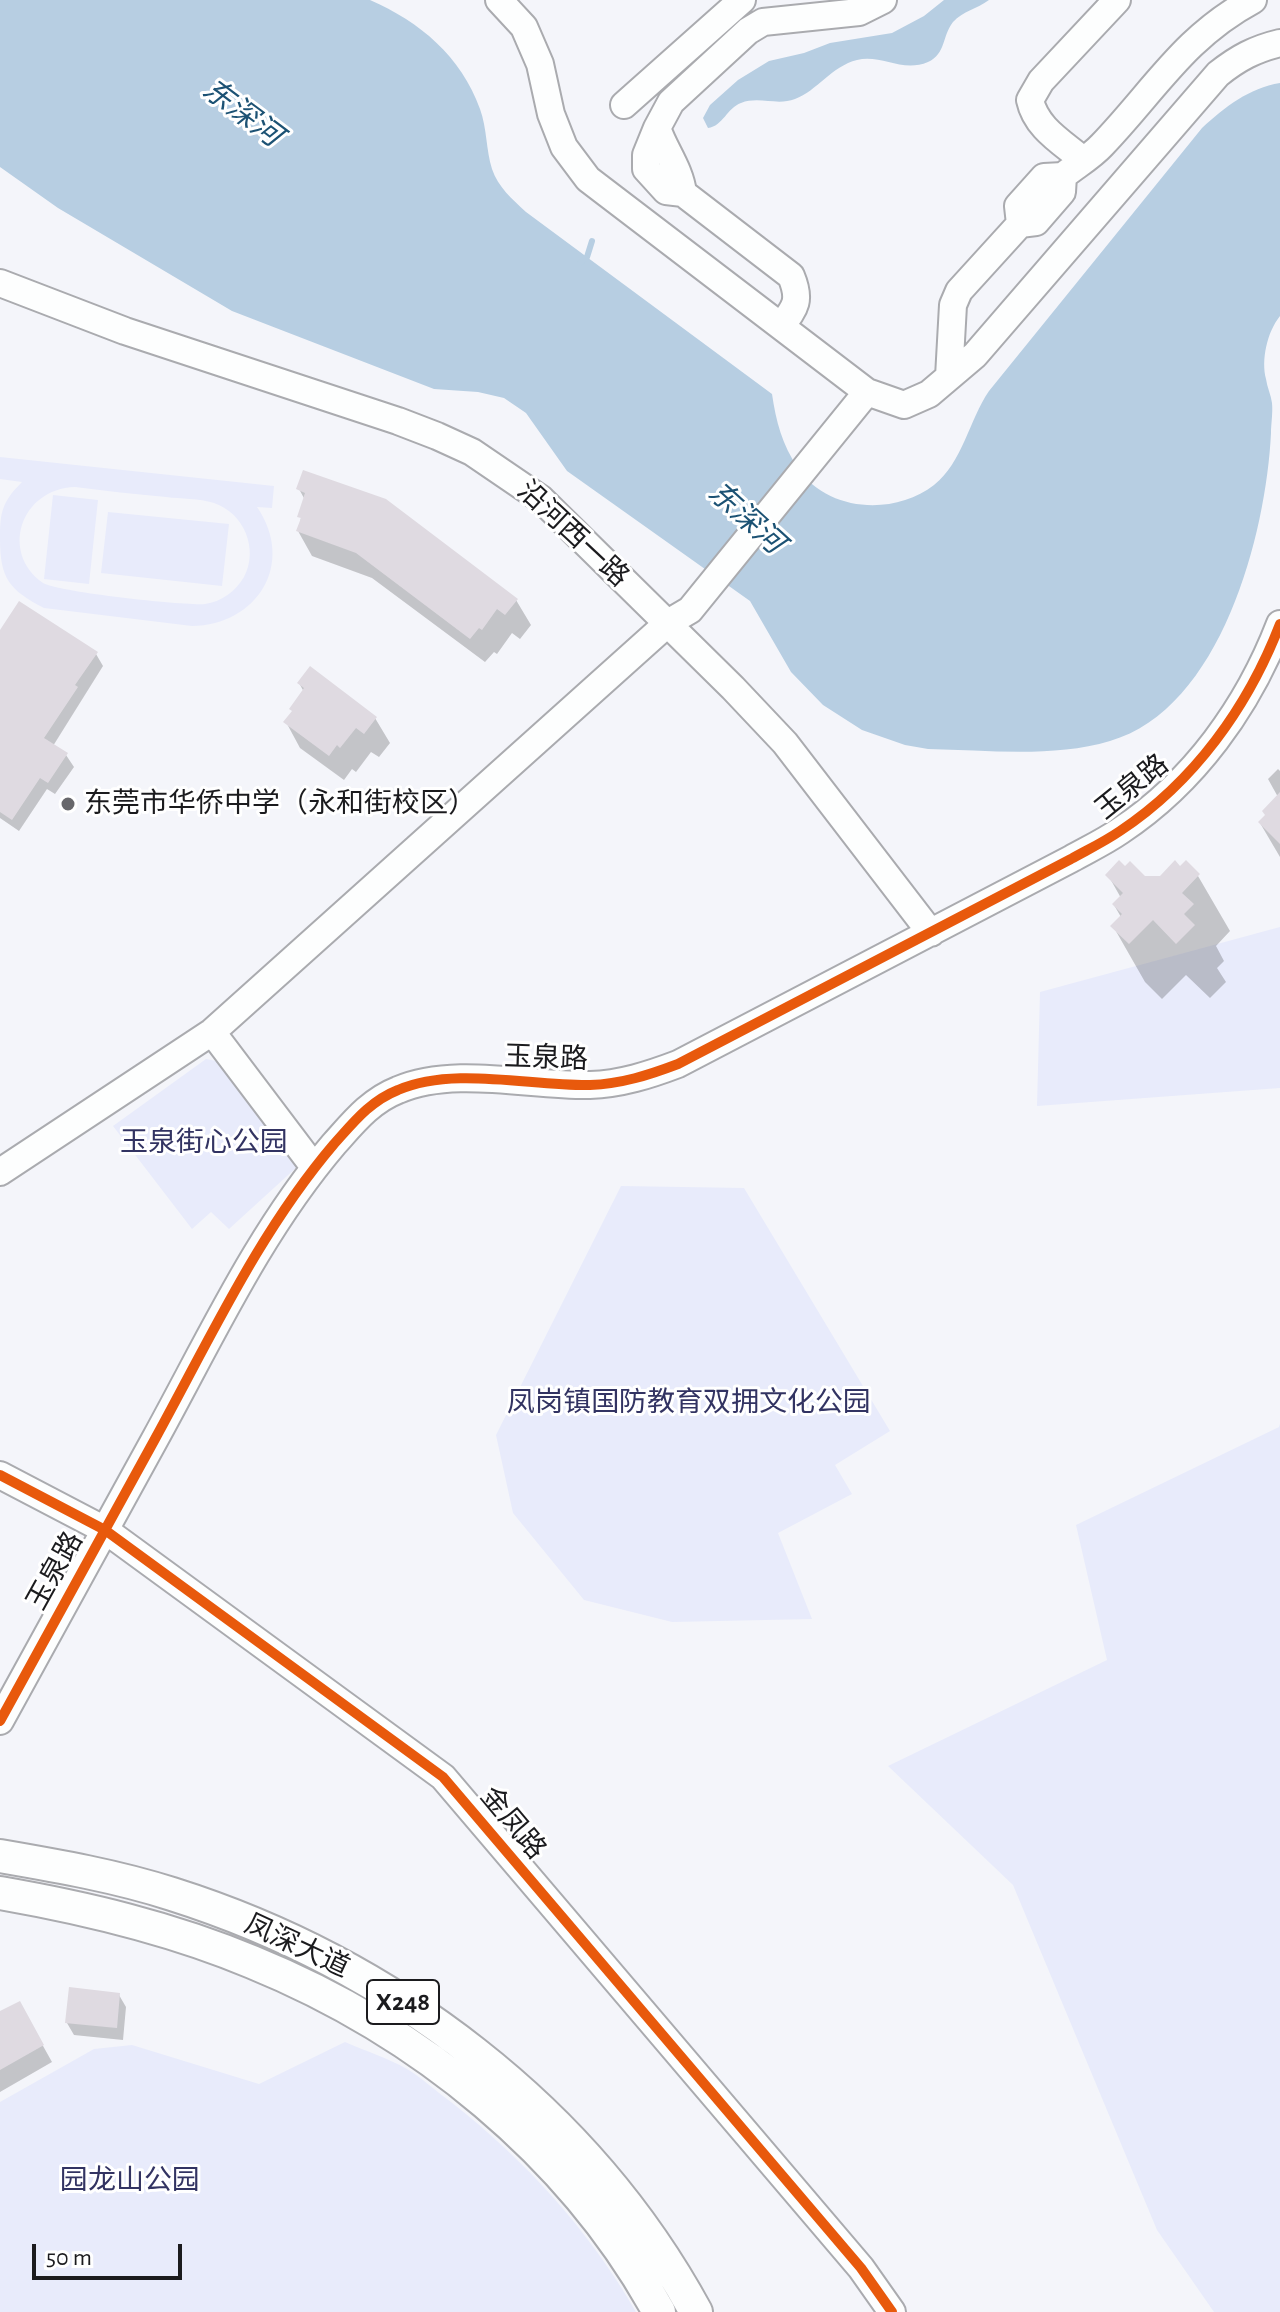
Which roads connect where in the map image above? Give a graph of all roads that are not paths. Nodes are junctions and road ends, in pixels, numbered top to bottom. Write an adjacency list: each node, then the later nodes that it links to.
1 (499, 0): 11 (street)
2 (742, 0): 8 (street)
3 (883, 0): 6 (street)
4 (1117, 0): 9 (street)
5 (1253, 0): 9 (street)
6 (778, 9): 11 (street)
7 (1280, 43): 12 (street)
8 (624, 105)
9 (1073, 168): 12 (street)
10 (0, 283): 14 (street, 沿河西一路)
11 (781, 326): 13 (street)
12 (949, 377): 13 (street)
13 (867, 392): 14 (street)
14 (668, 623): 16 (street, 沿河西一路); 17 (street)
15 (1280, 624): 16 (street, 玉泉路)
16 (931, 933): 18 (street, 玉泉路)
17 (212, 1032): 18 (street); 19 (street)
18 (314, 1167): 21 (street, 玉泉路)
19 (0, 1172)
20 (0, 1475): 21 (street, 金凤路)
21 (105, 1530): 22 (street, 玉泉路); 27 (street, 金凤路)
22 (0, 1721)
23 (0, 1856): 26 (main road, 凤深大道 / X248)
24 (0, 1893): 25 (main road, 凤深大道 / X248)
25 (659, 2312)
26 (696, 2312)
27 (892, 2312)

